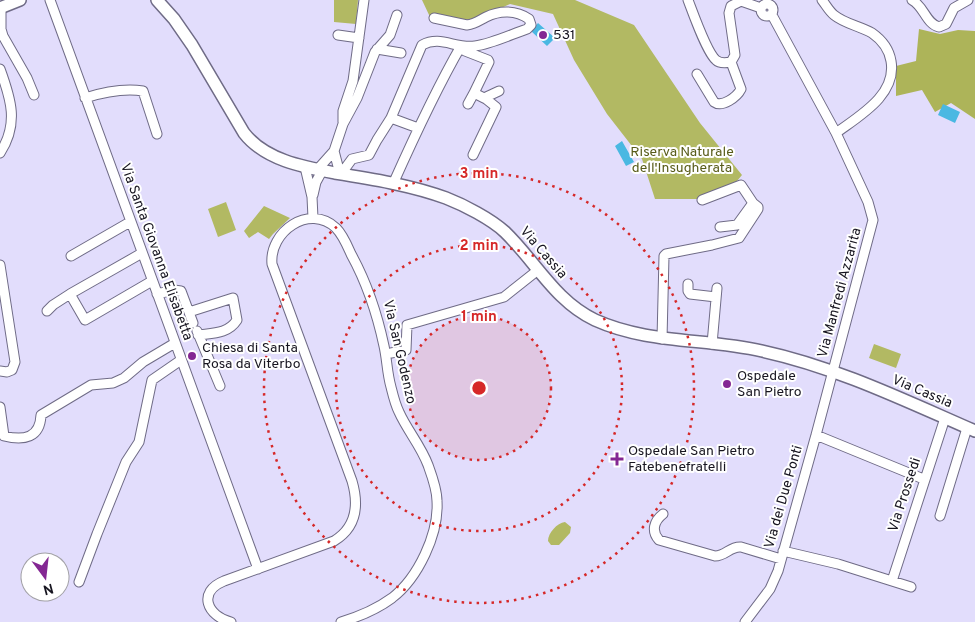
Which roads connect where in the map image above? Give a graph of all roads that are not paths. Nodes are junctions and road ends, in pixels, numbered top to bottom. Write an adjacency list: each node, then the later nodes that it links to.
1 (20, 0): 9 (main road)
2 (50, 0): 23 (street, Via Santa Giovanna Elisabetta)
3 (157, 0): 34 (main road, Via Cassia)
4 (364, 0): 13 (street)
5 (688, 0): 17 (street)
6 (822, 0): 29 (street)
7 (912, 0): 8 (street)
8 (968, 0)
9 (0, 8): 22 (street)
10 (397, 15): 15 (street)
11 (434, 18): 14 (street)
12 (338, 35): 13 (street)
13 (359, 38): 27 (street)
14 (463, 46): 21 (street); 26 (street); 28 (street)
15 (377, 49): 16 (street); 27 (street)
16 (401, 54)
17 (731, 62): 19 (street); 29 (street)
18 (0, 69): 32 (street)
19 (697, 74)
20 (499, 91): 24 (street)
21 (474, 93): 24 (street); 25 (street)
22 (34, 95)
23 (85, 98): 30 (street); 42 (street, Via Santa Giovanna Elisabetta)
24 (484, 98): 33 (street)
25 (468, 104)
26 (391, 118): 28 (street); 36 (street)
27 (343, 124): 31 (street)
28 (418, 128): 37 (street)
29 (836, 133): 61 (street, Via Manfredi Azzarita)
30 (157, 134)
31 (334, 151): 35 (street); 36 (street)
32 (0, 153)
33 (473, 155)
34 (305, 167): 35 (main road, Via Cassia); 38 (street)
35 (320, 170): 36 (main road, Via Cassia); 38 (street)
36 (341, 174): 37 (main road, Via Cassia)
37 (393, 184): 47 (main road, Via Cassia)
38 (312, 197): 41 (street)
39 (702, 200): 40 (street)
40 (753, 202): 43 (street); 55 (street)
41 (313, 218): 71 (street); 75 (street, Via San Godenzo)
42 (130, 222): 44 (street, Via Santa Giovanna Elisabetta); 45 (street)
43 (720, 227)
44 (142, 253): 48 (street, Via Santa Giovanna Elisabetta); 50 (street)
45 (71, 256)
46 (0, 265): 60 (street)
47 (538, 270): 55 (main road, Via Cassia); 58 (street)
48 (152, 280): 50 (street); 51 (street, Via Santa Giovanna Elisabetta)
49 (688, 284): 57 (street)
50 (70, 294): 52 (street)
51 (157, 294): 53 (street); 56 (street, Via Santa Giovanna Elisabetta)
52 (47, 311)
53 (189, 312): 54 (street); 54 (street)
54 (196, 329): 62 (street)
55 (662, 339): 57 (main road, Via Cassia)
56 (175, 343): 59 (street, Via Santa Giovanna Elisabetta); 63 (street)
57 (712, 344): 61 (main road, Via Cassia)
58 (391, 353)
59 (181, 360): 71 (street, Via Santa Giovanna Elisabetta); 73 (street)
60 (4, 372)
61 (832, 372): 64 (main road, Via Cassia); 66 (street, Via dei Due Ponti)
62 (220, 386)
63 (0, 407)
64 (945, 418): 65 (main road, Via Cassia); 72 (street, Via Prossedi)
65 (971, 430): 69 (street)
66 (816, 435): 67 (street); 70 (street, Via dei Due Ponti)
67 (921, 478)
68 (663, 514): 70 (street)
69 (940, 516)
70 (782, 555): 72 (street); 77 (street, Via dei Due Ponti)
71 (258, 569): 76 (street)
72 (892, 581): 74 (street)
73 (79, 582)
74 (911, 587)
75 (346, 621)
76 (231, 622)
77 (745, 622)

